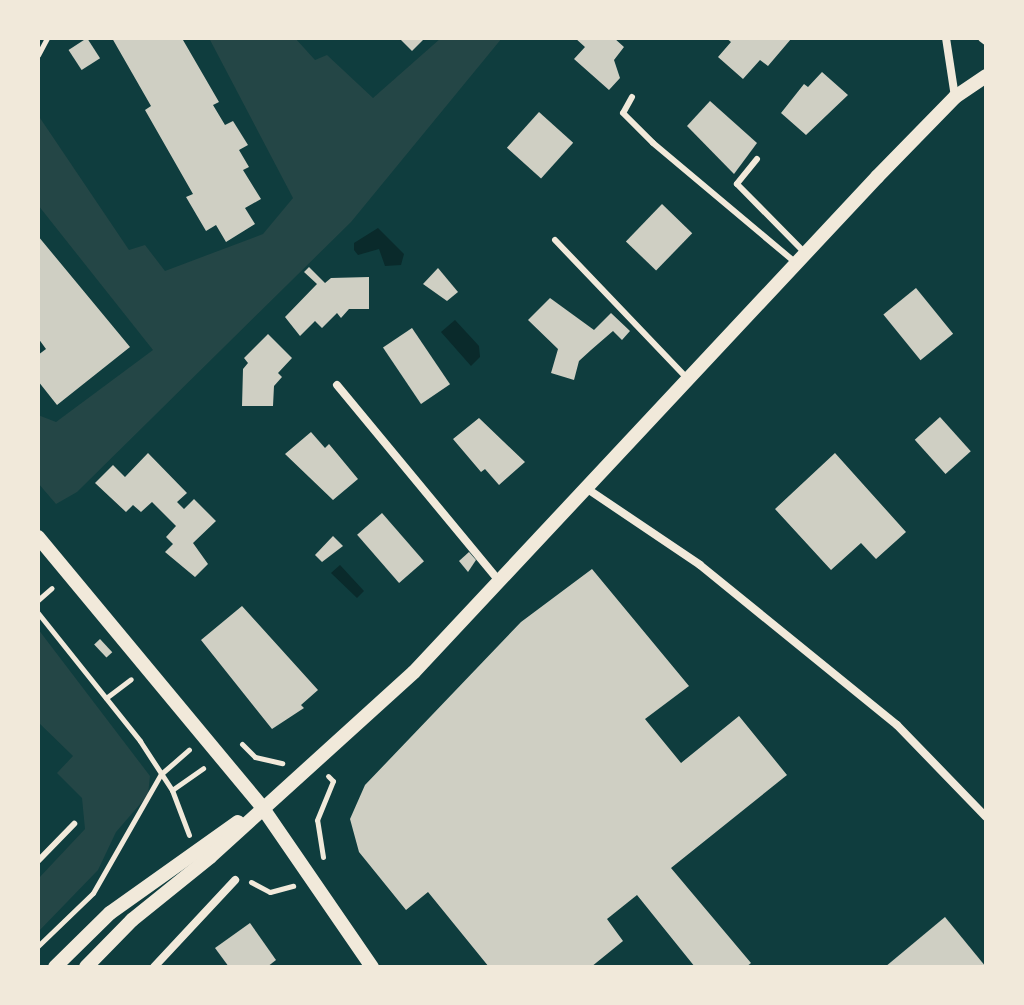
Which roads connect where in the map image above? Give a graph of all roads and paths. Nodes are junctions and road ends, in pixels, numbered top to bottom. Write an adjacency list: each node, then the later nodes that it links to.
1 (47, 38): 3 (path)
2 (946, 38): 6 (street)
3 (38, 55)
4 (986, 76): 6 (street)
5 (632, 97): 9 (lane)
6 (955, 97): 9 (street)
7 (757, 159): 9 (lane)
8 (555, 240): 10 (lane)
9 (802, 260): 10 (street)
10 (689, 381): 12 (street)
11 (337, 385): 14 (street)
12 (589, 490): 14 (street); 24 (street)
13 (38, 537): 19 (street)
14 (500, 583): 23 (street)
15 (38, 613): 17 (path)
16 (127, 668): 17 (path)
17 (106, 698): 21 (path)
18 (234, 737): 20 (path)
19 (203, 738): 21 (path); 23 (street)
20 (293, 758)
21 (161, 774): 29 (path)
22 (333, 781): 26 (path)
23 (262, 807): 30 (street); 31 (street); 33 (street)
24 (986, 817)
25 (74, 824): 27 (lane)
26 (324, 857)
27 (38, 861)
28 (235, 880): 32 (street)
29 (38, 946)
30 (55, 967)
31 (86, 967)
32 (154, 967)
33 (372, 967)

